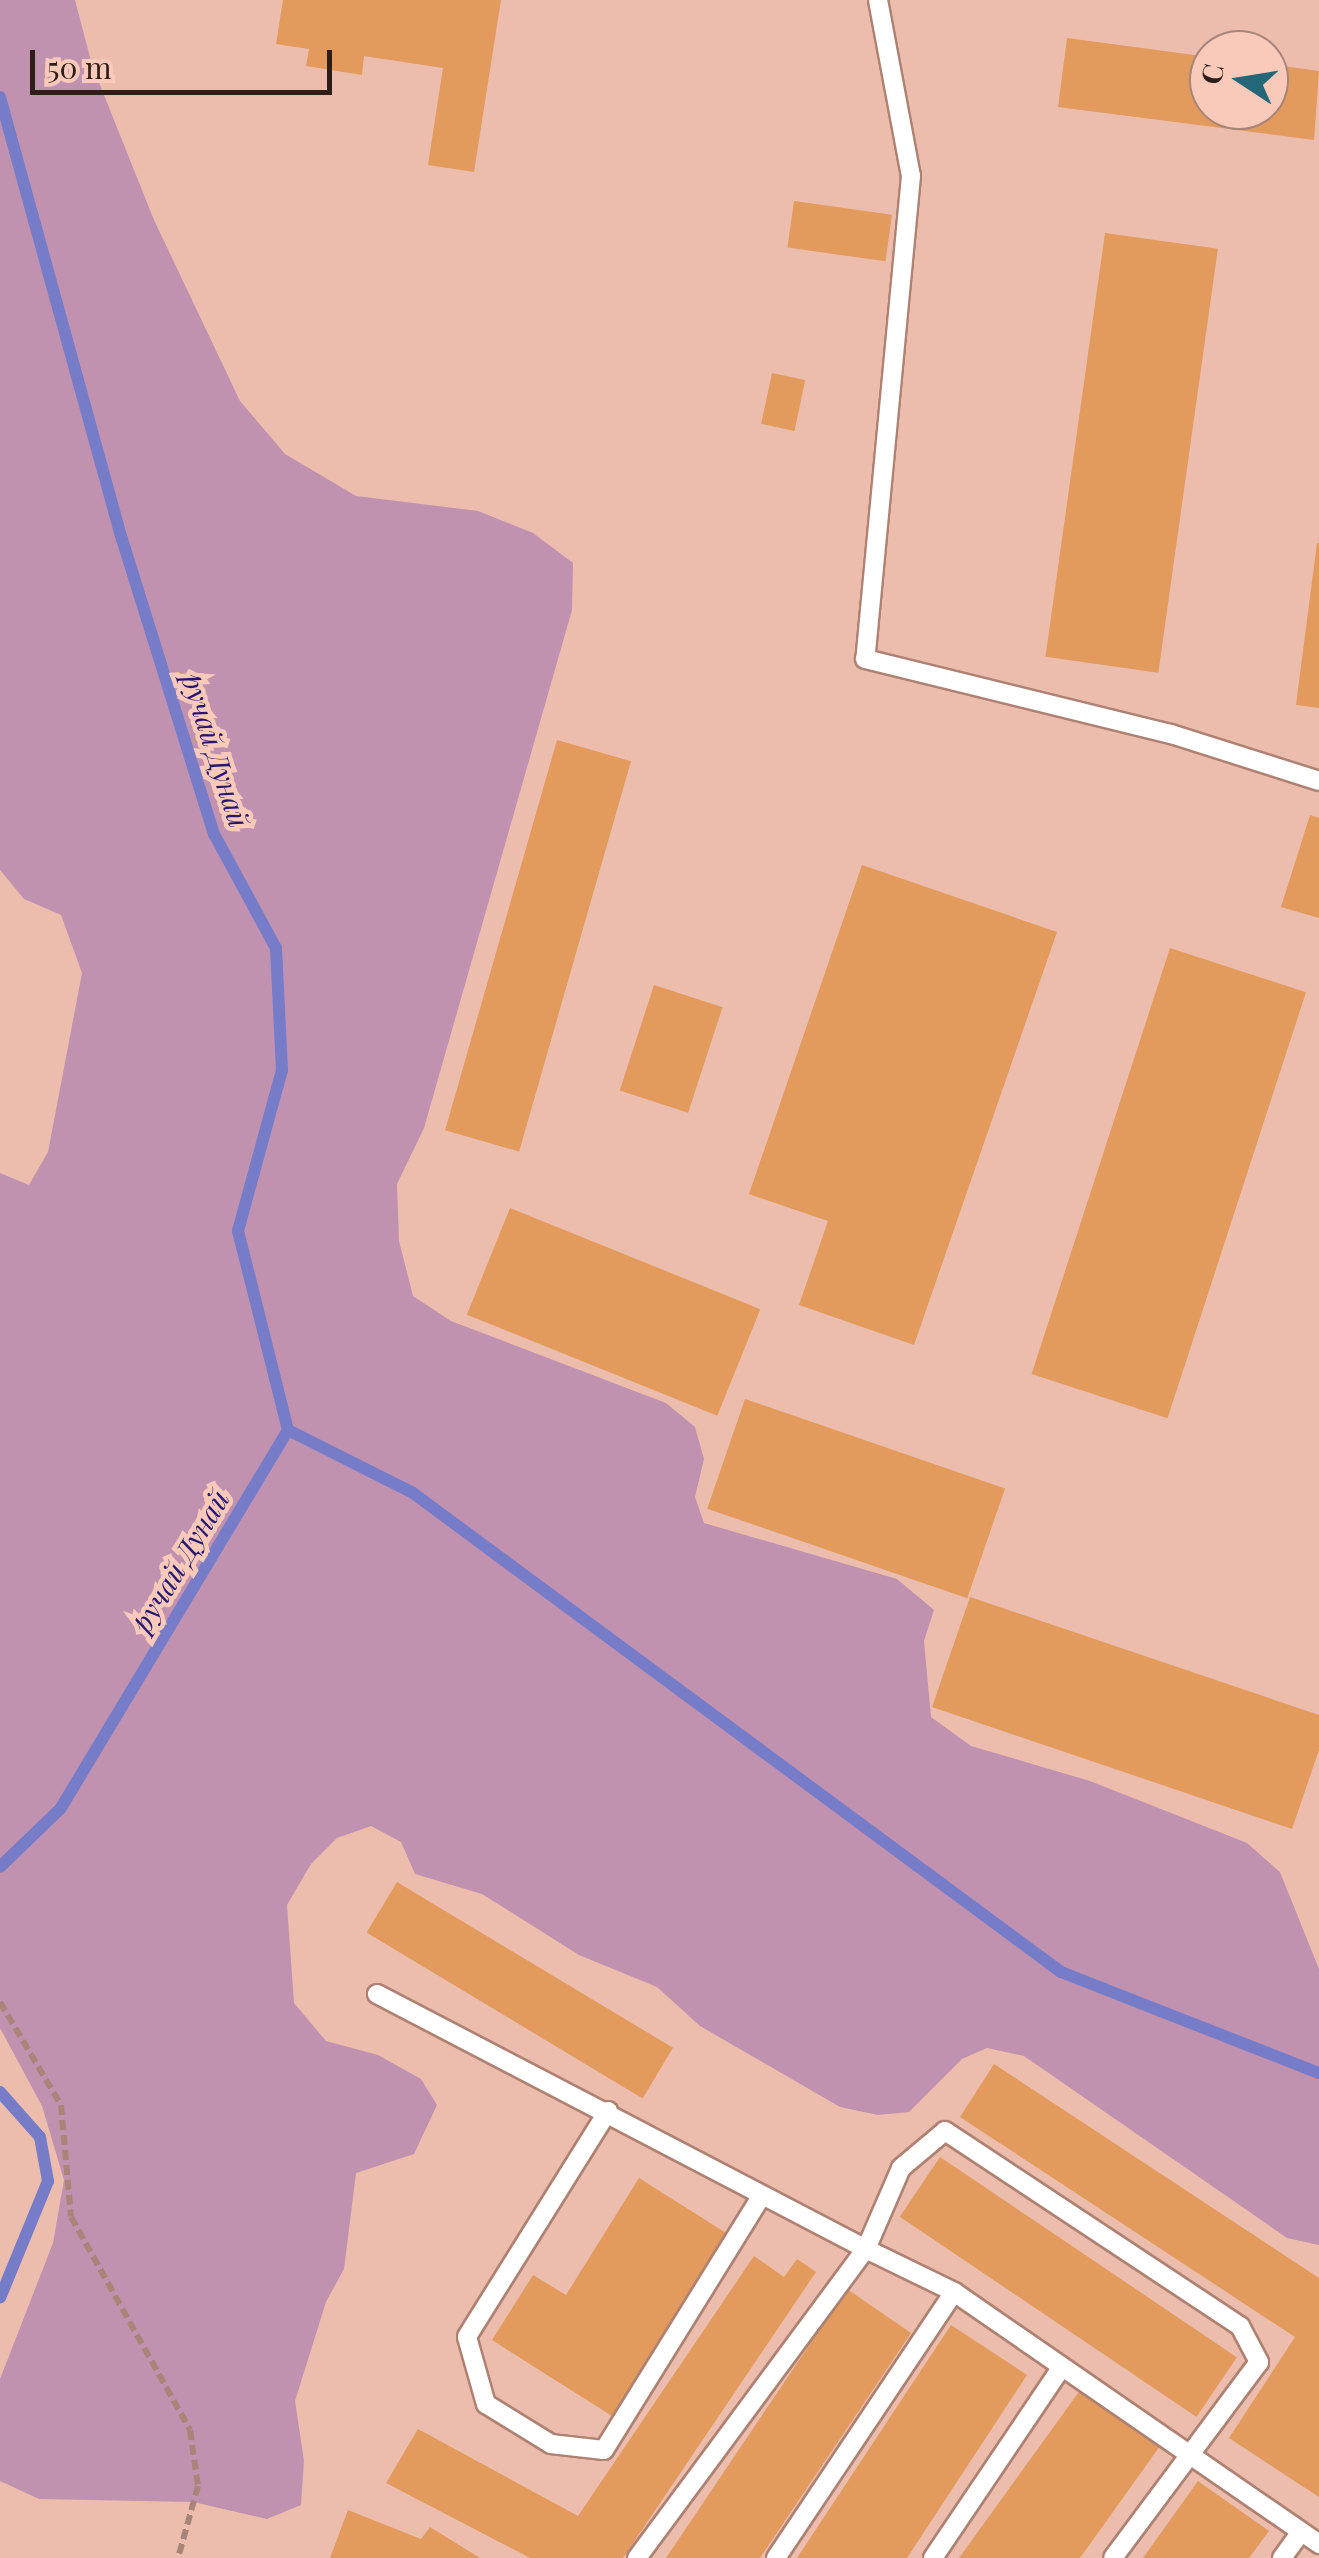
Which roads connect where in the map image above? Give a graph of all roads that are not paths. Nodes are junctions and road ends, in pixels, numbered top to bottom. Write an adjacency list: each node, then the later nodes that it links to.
1 (878, 0): 2 (lane)
2 (1319, 780)
3 (377, 1994): 4 (lane)
4 (608, 2111): 5 (lane); 5 (lane)
5 (762, 2197): 6 (lane)
6 (866, 2248): 7 (lane); 9 (lane); 12 (lane)
7 (954, 2292): 8 (lane); 13 (lane)
8 (1062, 2367): 9 (lane); 14 (lane)
9 (1189, 2454): 10 (lane); 15 (lane)
10 (1301, 2532): 11 (lane); 16 (lane)
11 (1319, 2544)
12 (637, 2558)
13 (776, 2558)
14 (934, 2558)
15 (1113, 2558)
16 (1282, 2558)

